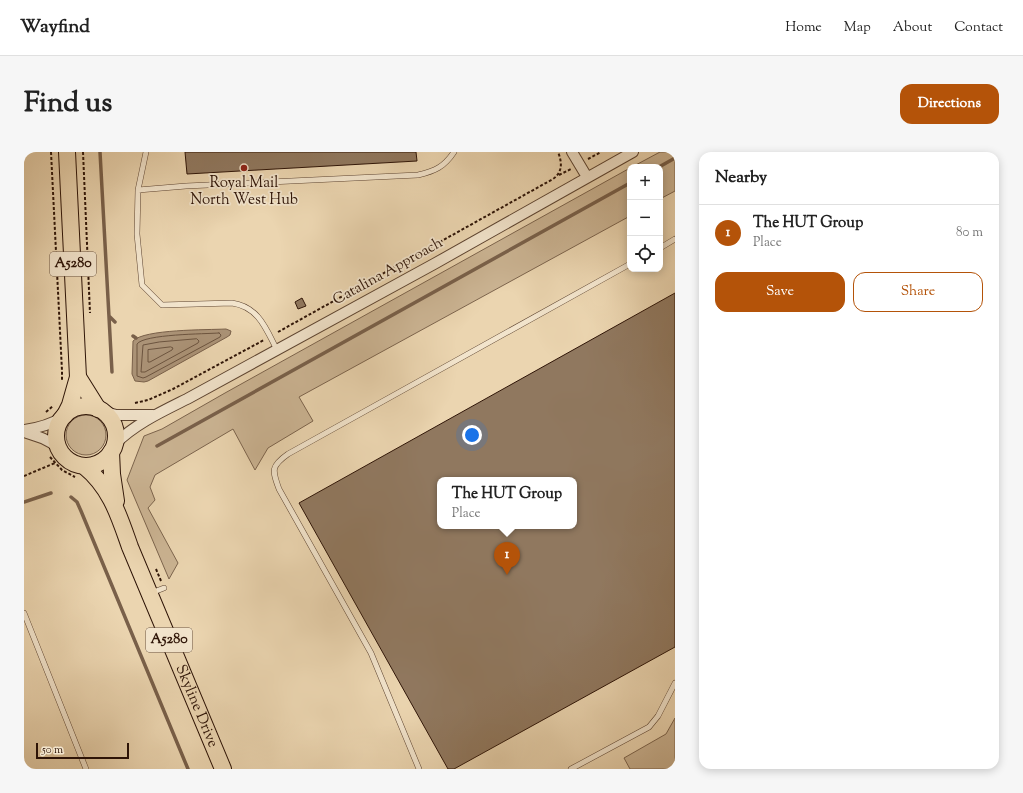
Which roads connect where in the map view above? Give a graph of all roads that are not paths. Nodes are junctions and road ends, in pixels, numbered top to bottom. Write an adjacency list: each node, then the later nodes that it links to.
1 (67, 152): 12 (main road, A5280)
2 (146, 152): 7 (lane)
3 (454, 152): 7 (lane)
4 (572, 152): 6 (street)
5 (633, 152): 6 (street, Catalina Approach)
6 (587, 178): 11 (street, Catalina Approach)
7 (138, 190): 11 (lane)
8 (675, 239): 9 (lane)
9 (663, 246)
10 (627, 266): 25 (lane)
11 (277, 350): 15 (street, Catalina Approach)
12 (78, 377): 13 (main road, A5280); 14 (main road, A5280)
13 (100, 410): 14 (main road); 15 (street, Catalina Approach); 17 (main road, A5280)
14 (61, 412): 16 (street); 18 (main road, A5280)
15 (155, 415): 17 (street, Catalina Approach)
16 (24, 431): 18 (street)
17 (113, 448): 19 (main road); 20 (main road, Skyline Drive / A5280)
18 (52, 451): 19 (main road, A5280)
19 (84, 466): 20 (main road, Skyline Drive / A5280)
20 (117, 510): 24 (main road, Skyline Drive / A5280)
21 (24, 613): 23 (lane)
22 (675, 683): 26 (lane)
23 (86, 769)
24 (223, 769)
25 (419, 769)
26 (571, 769)

